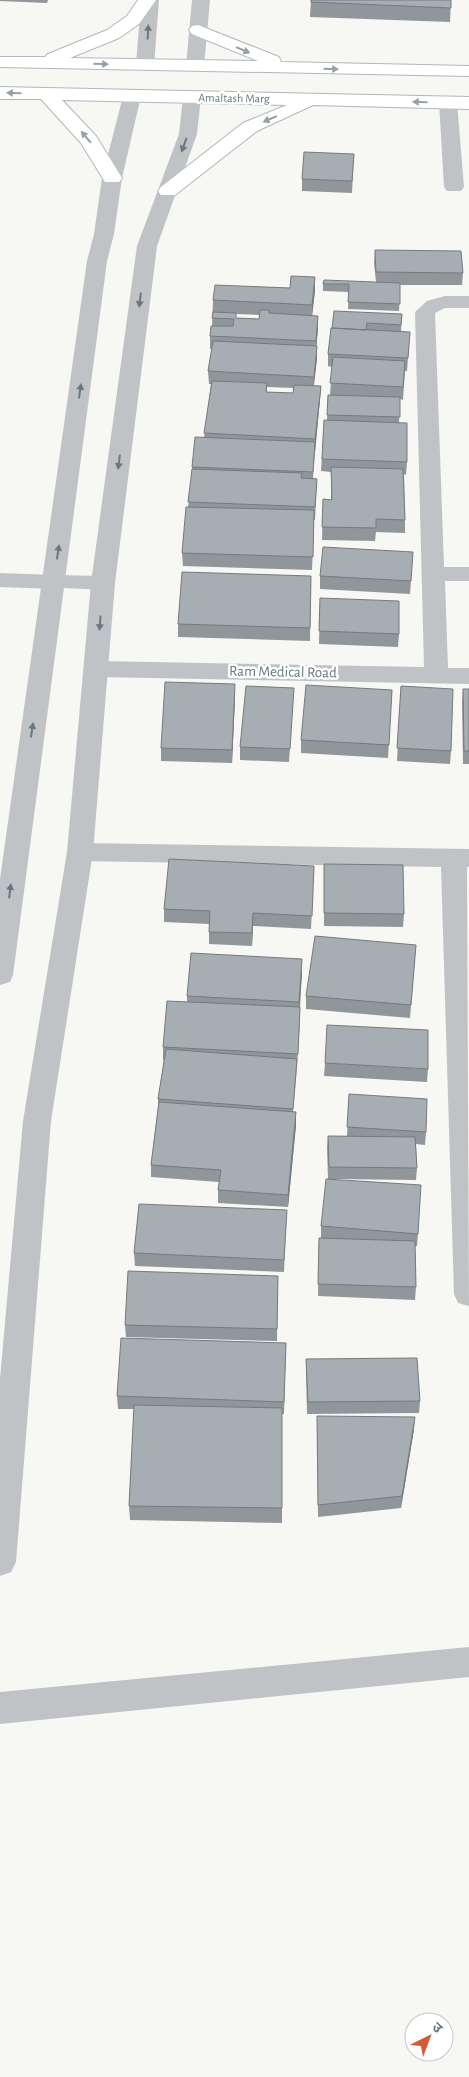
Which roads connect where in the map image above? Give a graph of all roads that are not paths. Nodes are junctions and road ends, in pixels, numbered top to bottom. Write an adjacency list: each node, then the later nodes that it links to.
1 (148, 0): 5 (main road); 6 (street, one-way to 1)
2 (201, 0): 3 (street)
3 (198, 30): 7 (street); 8 (main road, one-way to 8)
4 (0, 62): 5 (main road)
5 (41, 63): 6 (main road, one-way to 6)
6 (145, 65): 7 (main road)
7 (195, 66): 8 (main road)
8 (294, 68): 9 (main road, one-way to 9)
9 (469, 72)
10 (0, 93): 11 (main road, Amaltash Marg, one-way to 10)
11 (45, 93): 12 (main road, Amaltash Marg); 17 (main road, one-way to 11)
12 (132, 96): 13 (main road, Amaltash Marg); 17 (street)
13 (192, 97): 14 (main road, Amaltash Marg); 19 (street, one-way to 19)
14 (315, 100): 15 (main road, Amaltash Marg, one-way to 14); 19 (main road, one-way to 19)
15 (448, 102): 16 (main road, Amaltash Marg); 18 (street)
16 (469, 103)
17 (112, 178): 24 (street, one-way to 17)
18 (454, 187)
19 (168, 191): 25 (street, one-way to 25)
20 (469, 302): 21 (street)
21 (432, 574): 22 (street); 27 (street)
22 (469, 574)
23 (0, 580): 24 (street)
24 (54, 582): 25 (lane); 32 (street, one-way to 24)
25 (103, 583): 26 (street, one-way to 26)
26 (97, 668): 27 (street, Ram Medical Road); 29 (street)
27 (436, 676): 28 (street, Ram Medical Road)
28 (469, 676)
29 (80, 852): 30 (street); 36 (street)
30 (461, 858): 31 (street)
31 (463, 965): 33 (street)
32 (0, 974)
33 (465, 1055): 34 (street)
34 (467, 1187): 35 (street)
35 (469, 1294)
36 (0, 1562)
37 (469, 1662): 38 (street)
38 (0, 1708)

